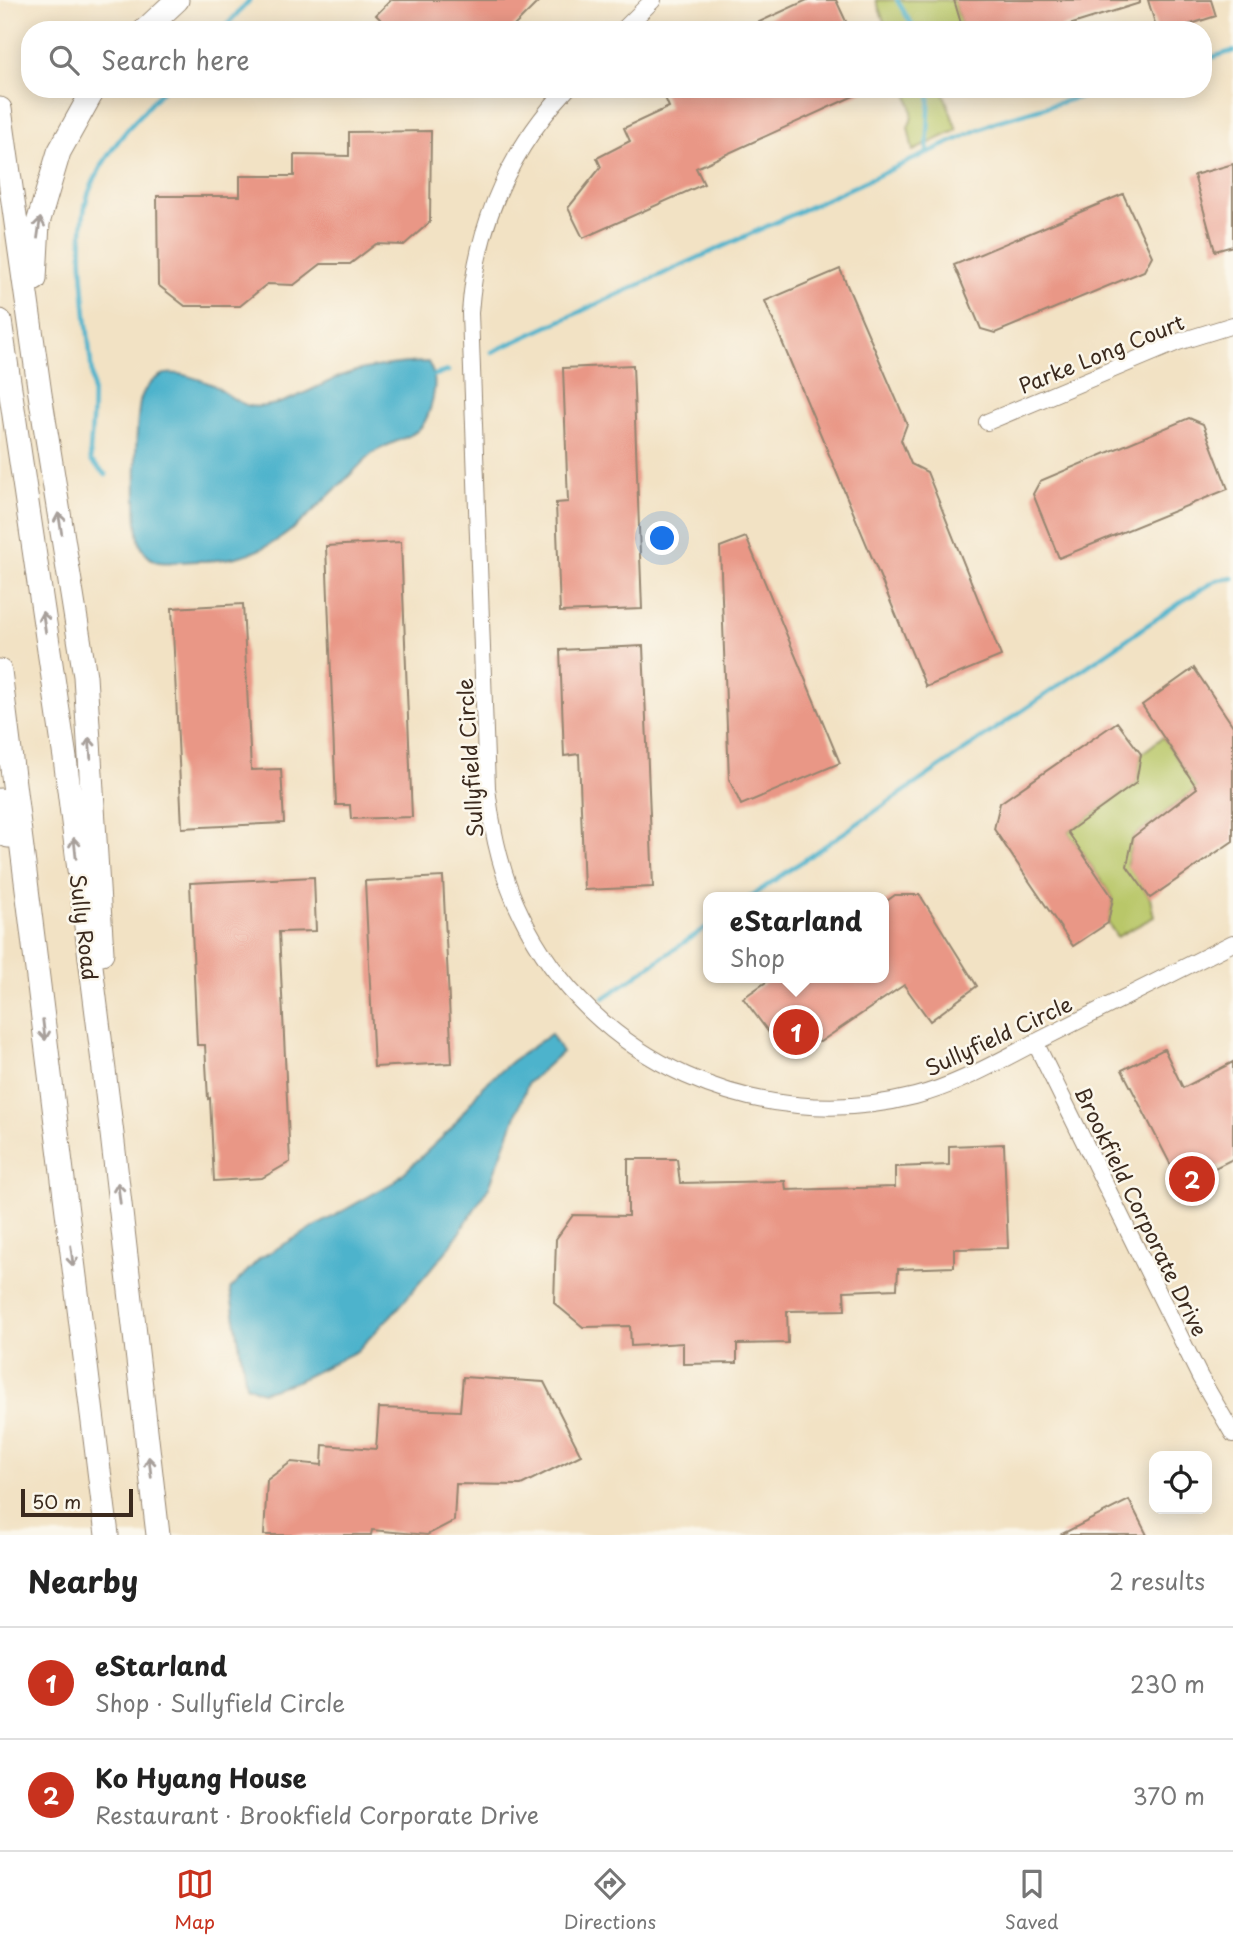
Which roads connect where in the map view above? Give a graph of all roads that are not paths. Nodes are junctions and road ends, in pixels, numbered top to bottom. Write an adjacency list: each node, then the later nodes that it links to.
1 (177, 0): 3 (highway)
2 (653, 0): 4 (street)
3 (155, 21)
4 (632, 21)
5 (89, 98): 10 (highway, one-way to 5)
6 (559, 98): 16 (street, Sullyfield Circle)
7 (0, 109): 10 (highway)
8 (0, 321): 17 (highway, Sully Road, one-way to 8)
9 (1233, 325): 11 (street, Parke Long Court)
10 (40, 394): 17 (highway, one-way to 10)
11 (987, 422)
12 (0, 671): 15 (highway)
13 (0, 800): 15 (highway)
14 (1233, 943): 16 (street, Sullyfield Circle)
15 (36, 962): 19 (highway, one-way to 19)
16 (1035, 1042): 18 (street, Brookfield Corporate Drive)
17 (112, 1134): 20 (highway, Sully Road, one-way to 17)
18 (1233, 1434)
19 (107, 1535)
20 (159, 1535)

